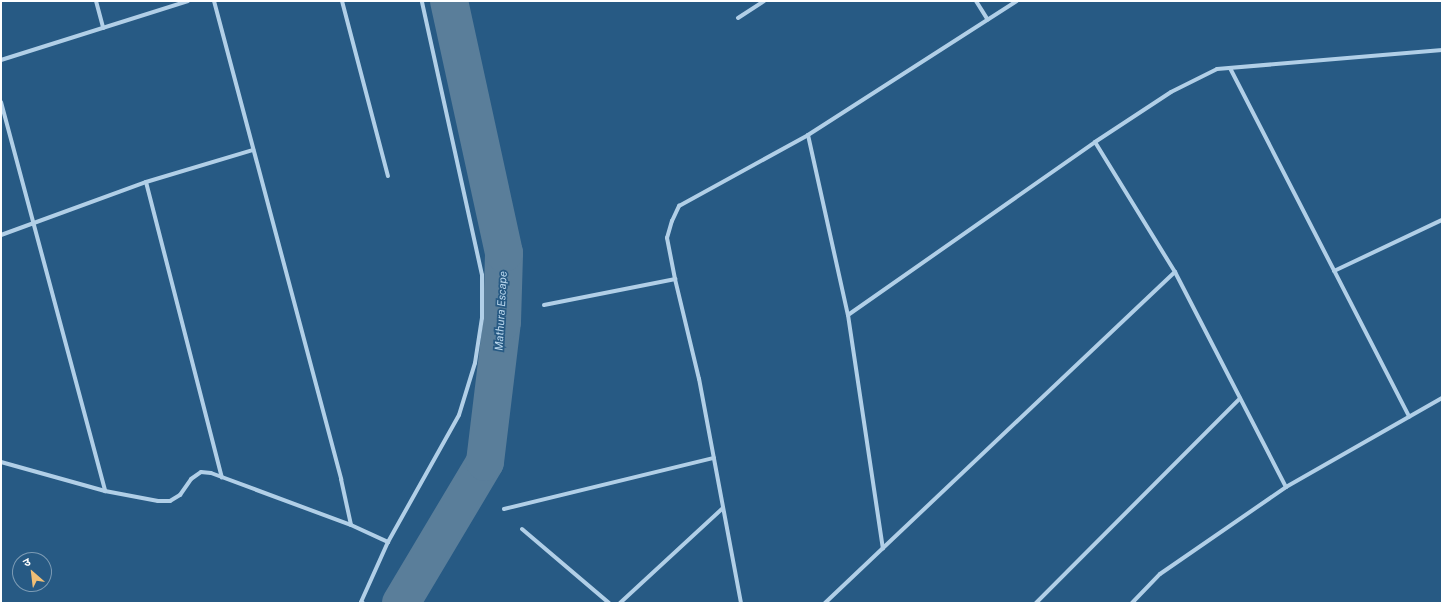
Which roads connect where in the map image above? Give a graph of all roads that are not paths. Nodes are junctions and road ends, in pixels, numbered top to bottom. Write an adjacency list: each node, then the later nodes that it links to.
1 (96, 1): 11 (street)
2 (188, 1): 11 (street)
3 (214, 1): 18 (street)
4 (342, 1): 19 (street)
5 (422, 1): 42 (street)
6 (764, 1): 9 (street)
7 (976, 1): 10 (street)
8 (1018, 1): 10 (street)
9 (738, 18)
10 (988, 20): 16 (street)
11 (103, 28): 13 (street)
12 (1442, 50): 14 (street)
13 (1, 60)
14 (1230, 68): 17 (street); 25 (street)
15 (1, 102): 22 (street)
16 (808, 135): 27 (street); 29 (street)
17 (1095, 142): 26 (street); 29 (street)
18 (253, 150): 20 (street); 40 (street)
19 (388, 176)
20 (146, 182): 22 (street); 35 (street)
21 (1442, 220): 25 (street)
22 (33, 224): 23 (street); 37 (street)
23 (1, 235): 24 (street)
24 (1, 240)
25 (1334, 271): 32 (street)
26 (1175, 272): 30 (street); 43 (street)
27 (674, 279): 28 (street); 33 (street)
28 (544, 305)
29 (848, 315): 43 (street)
30 (1240, 398): 36 (street); 49 (street)
31 (1442, 398): 32 (street)
32 (1409, 417): 36 (street)
33 (714, 458): 38 (street); 39 (street)
34 (1, 462): 37 (street)
35 (222, 477): 37 (street); 40 (street)
36 (1286, 487): 50 (street)
37 (104, 491)
38 (723, 508): 46 (street); 47 (street)
39 (504, 509)
40 (351, 525): 42 (street)
41 (522, 529): 45 (street)
42 (388, 542): 44 (street)
43 (883, 548): 48 (street)
44 (361, 603)
45 (609, 603)
46 (620, 603)
47 (741, 603)
48 (825, 603)
49 (1036, 603)
50 (1132, 603)

